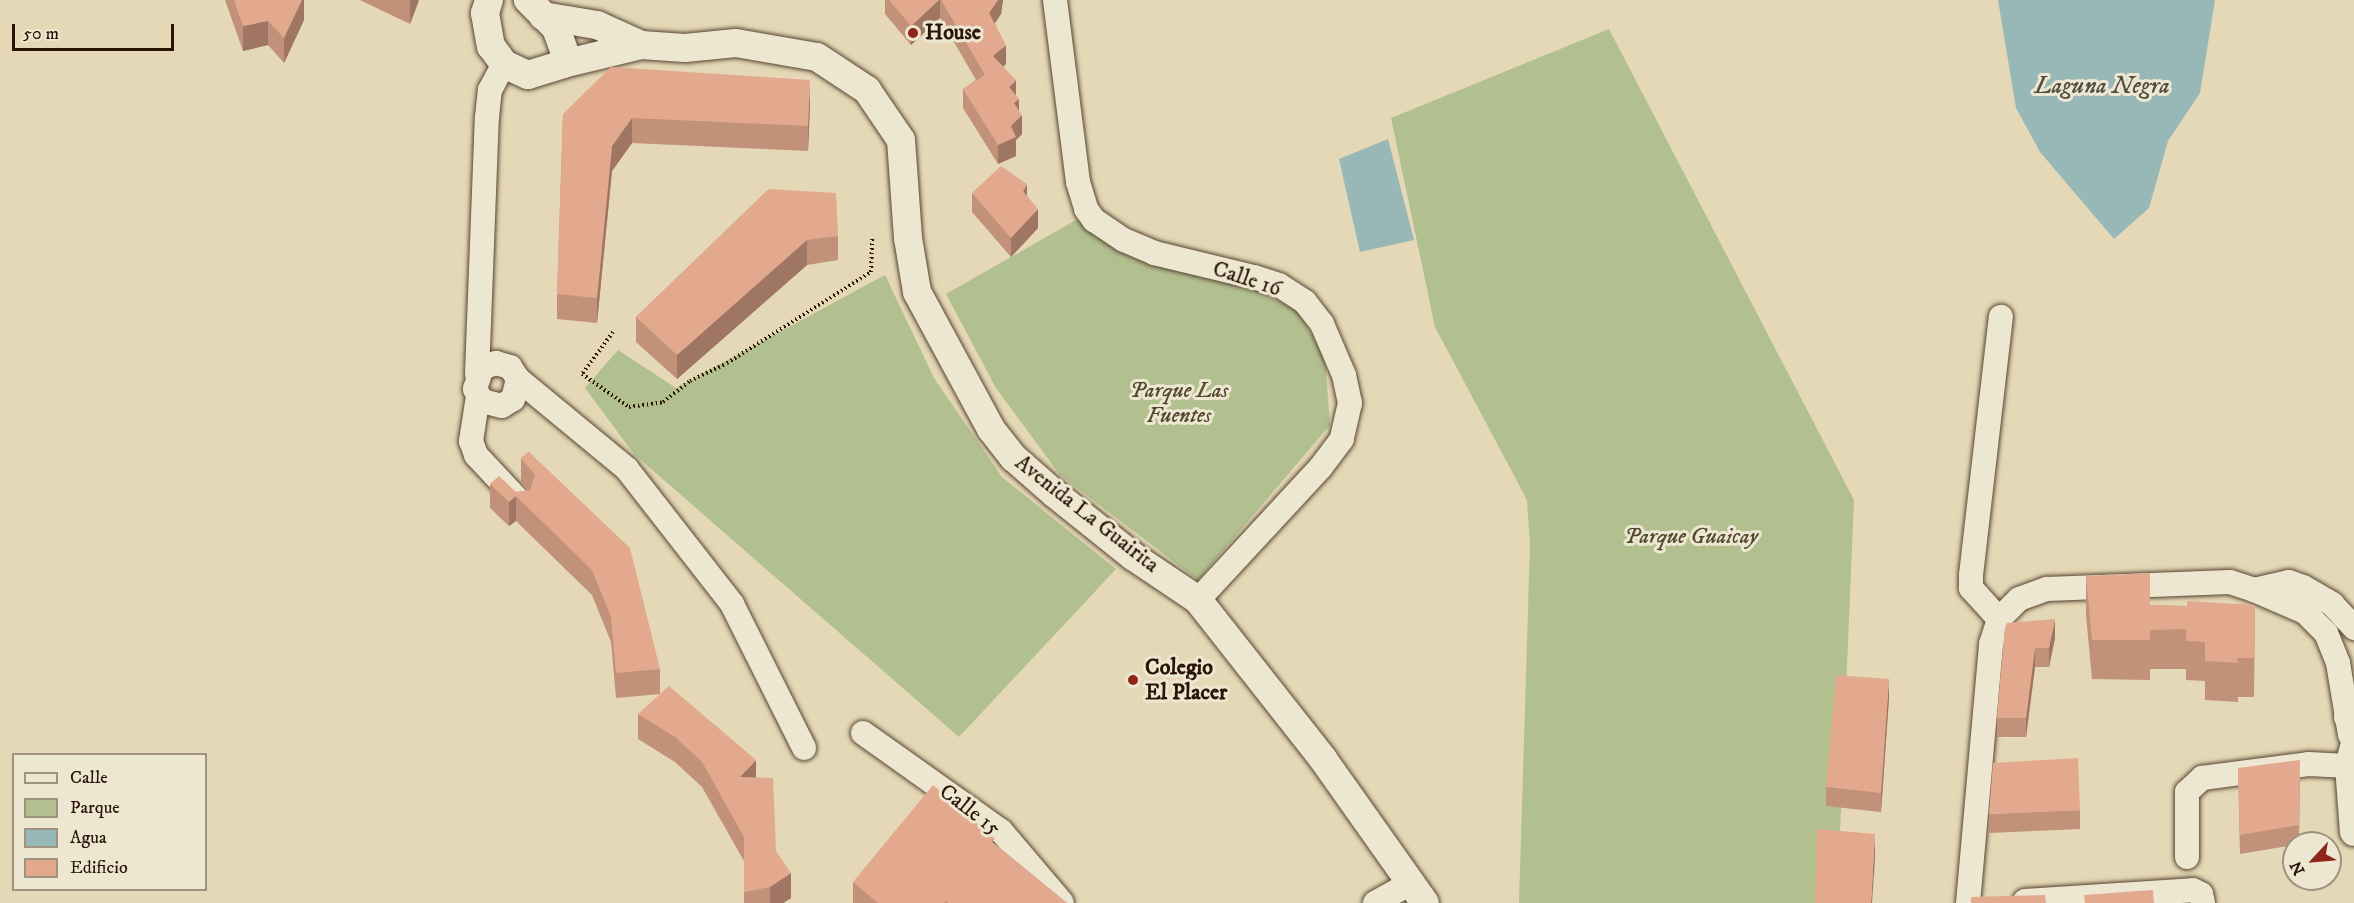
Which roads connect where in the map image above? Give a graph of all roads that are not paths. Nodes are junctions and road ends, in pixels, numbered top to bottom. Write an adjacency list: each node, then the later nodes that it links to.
1 (1055, 0): 15 (street, Calle 16)
2 (487, 2): 5 (street)
3 (533, 4): 4 (street, Avenida La Guairita); 6 (street, Avenida La Guairita)
4 (641, 45): 6 (street, Avenida La Guairita); 15 (street, Avenida La Guairita)
5 (504, 64): 6 (street, Avenida La Guairita); 7 (street)
6 (562, 64)
7 (481, 306): 9 (street); 10 (street)
8 (2001, 317): 16 (street)
9 (514, 373): 10 (street); 11 (street); 20 (street)
10 (478, 385): 11 (street); 12 (street)
11 (502, 406): 12 (street)
12 (485, 465): 13 (street)
13 (521, 504)
14 (2254, 590): 16 (street); 17 (street); 18 (street)
15 (1198, 600): 24 (street, Avenida La Guairita)
16 (1999, 619): 28 (street)
17 (2354, 628)
18 (2351, 721): 21 (street)
19 (863, 733): 26 (street, Calle 15)
20 (804, 748)
21 (2351, 758): 22 (street); 23 (street)
22 (2354, 832)
23 (2187, 857)
24 (1418, 893): 27 (street)
25 (2025, 901): 29 (street)
26 (1062, 903)
27 (1375, 903)
28 (1968, 903)
29 (2203, 903)

